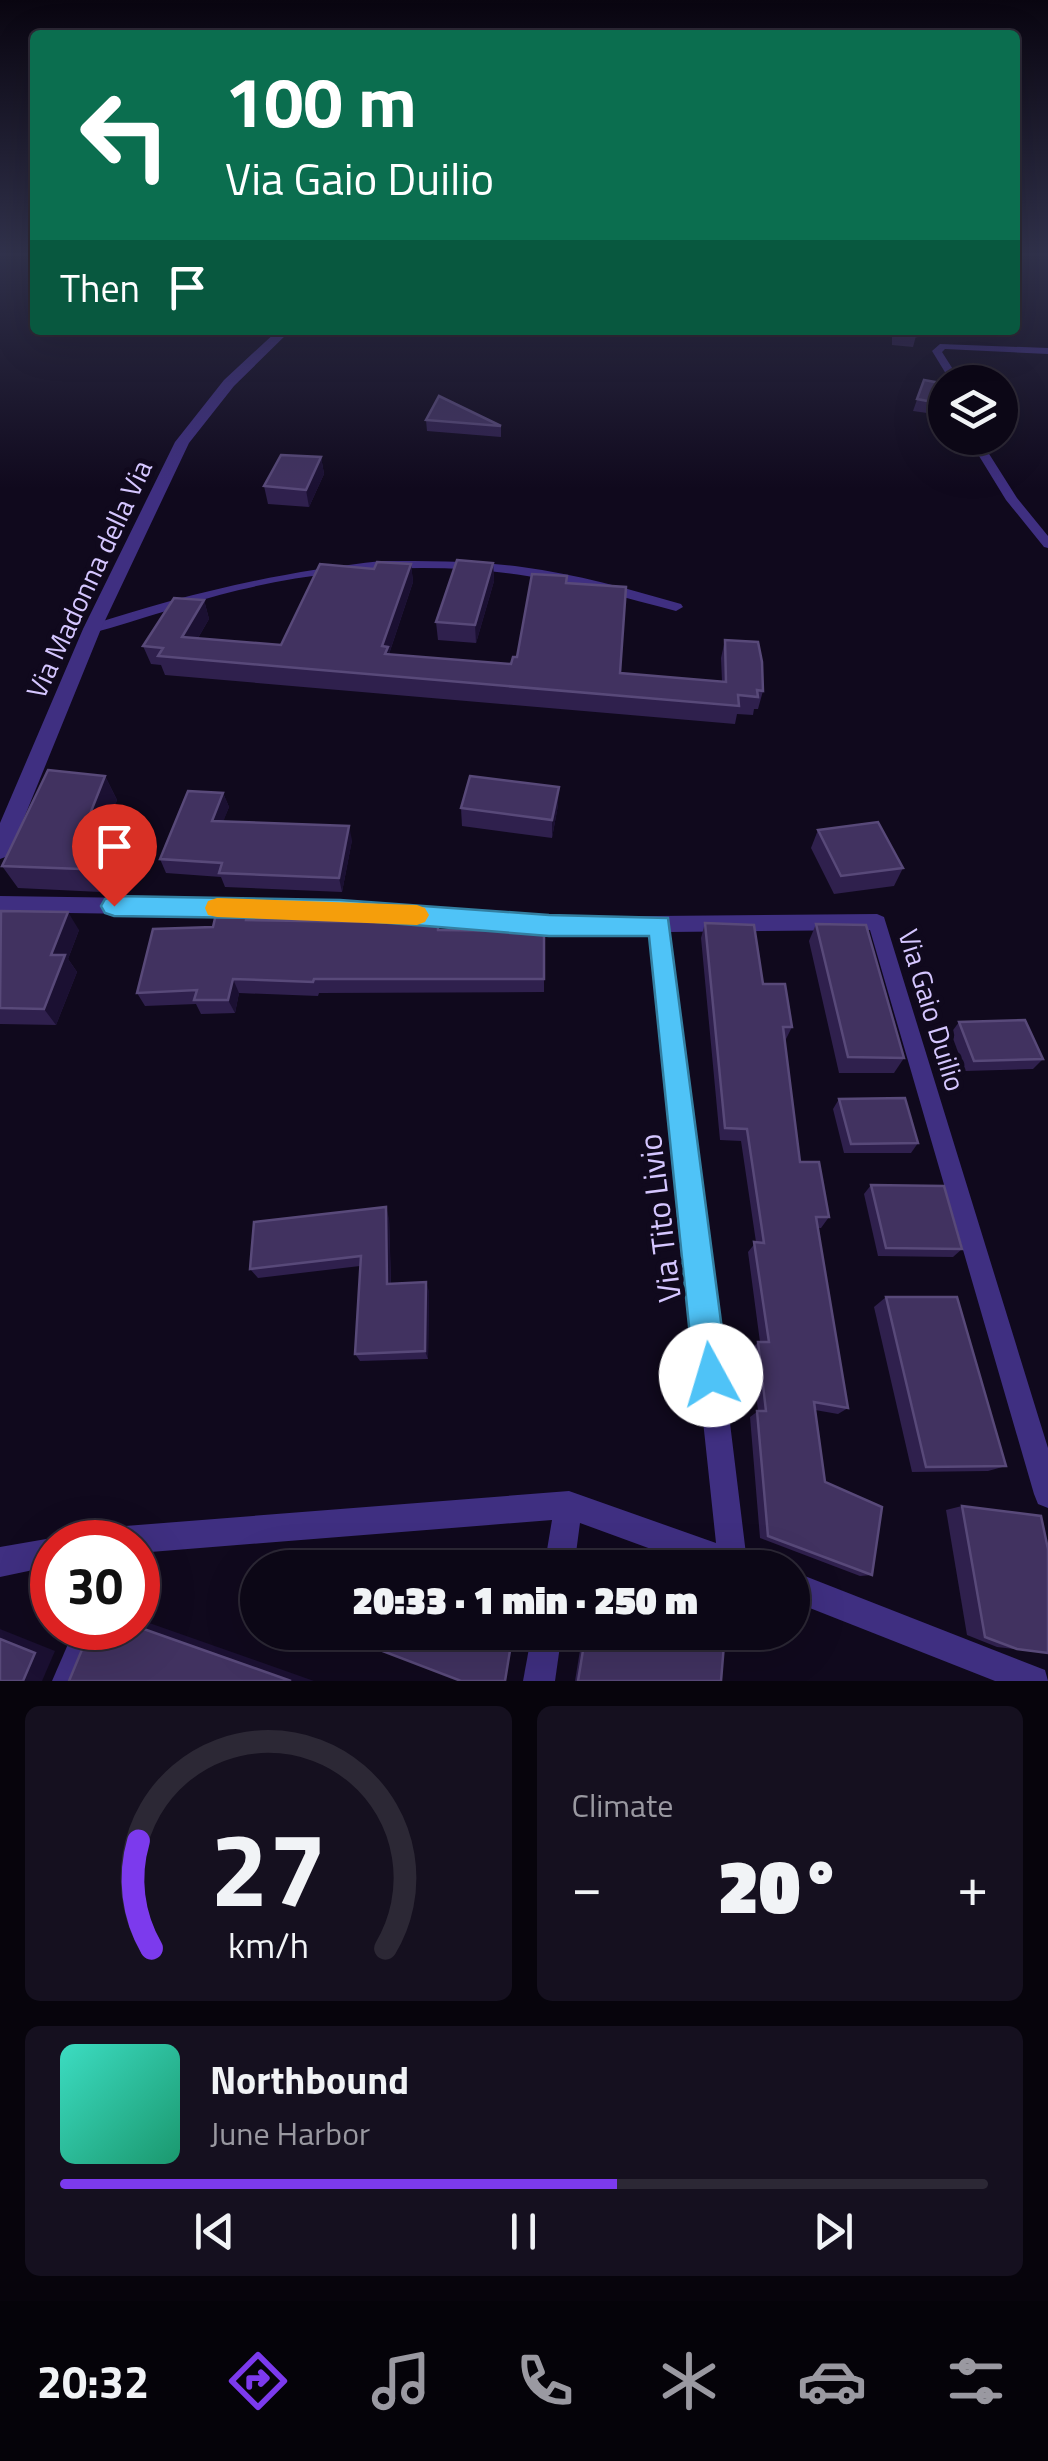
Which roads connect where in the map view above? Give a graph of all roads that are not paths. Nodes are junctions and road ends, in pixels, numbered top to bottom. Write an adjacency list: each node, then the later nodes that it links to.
1 (280, 335): 7 (street, Via Madonna della Via)
2 (1048, 352): 3 (street)
3 (943, 365)
4 (982, 455): 5 (street)
5 (1046, 540)
6 (676, 606): 7 (street)
7 (92, 629): 8 (street, Via Madonna della Via)
8 (0, 850)
9 (0, 904): 10 (street, Via Gaio Duilio)
10 (660, 926): 11 (street, Via Gaio Duilio); 16 (street, Via Tito Livio)
11 (1048, 1494)
12 (570, 1505): 13 (street); 14 (street); 15 (street)
13 (160, 1538)
14 (562, 1550)
15 (697, 1550)
16 (737, 1550)
17 (30, 1556): 18 (street)
18 (0, 1562)
19 (810, 1593): 24 (street)
20 (81, 1650): 22 (street)
21 (545, 1650): 23 (street)
22 (68, 1681)
23 (539, 1681)
24 (1034, 1681)

